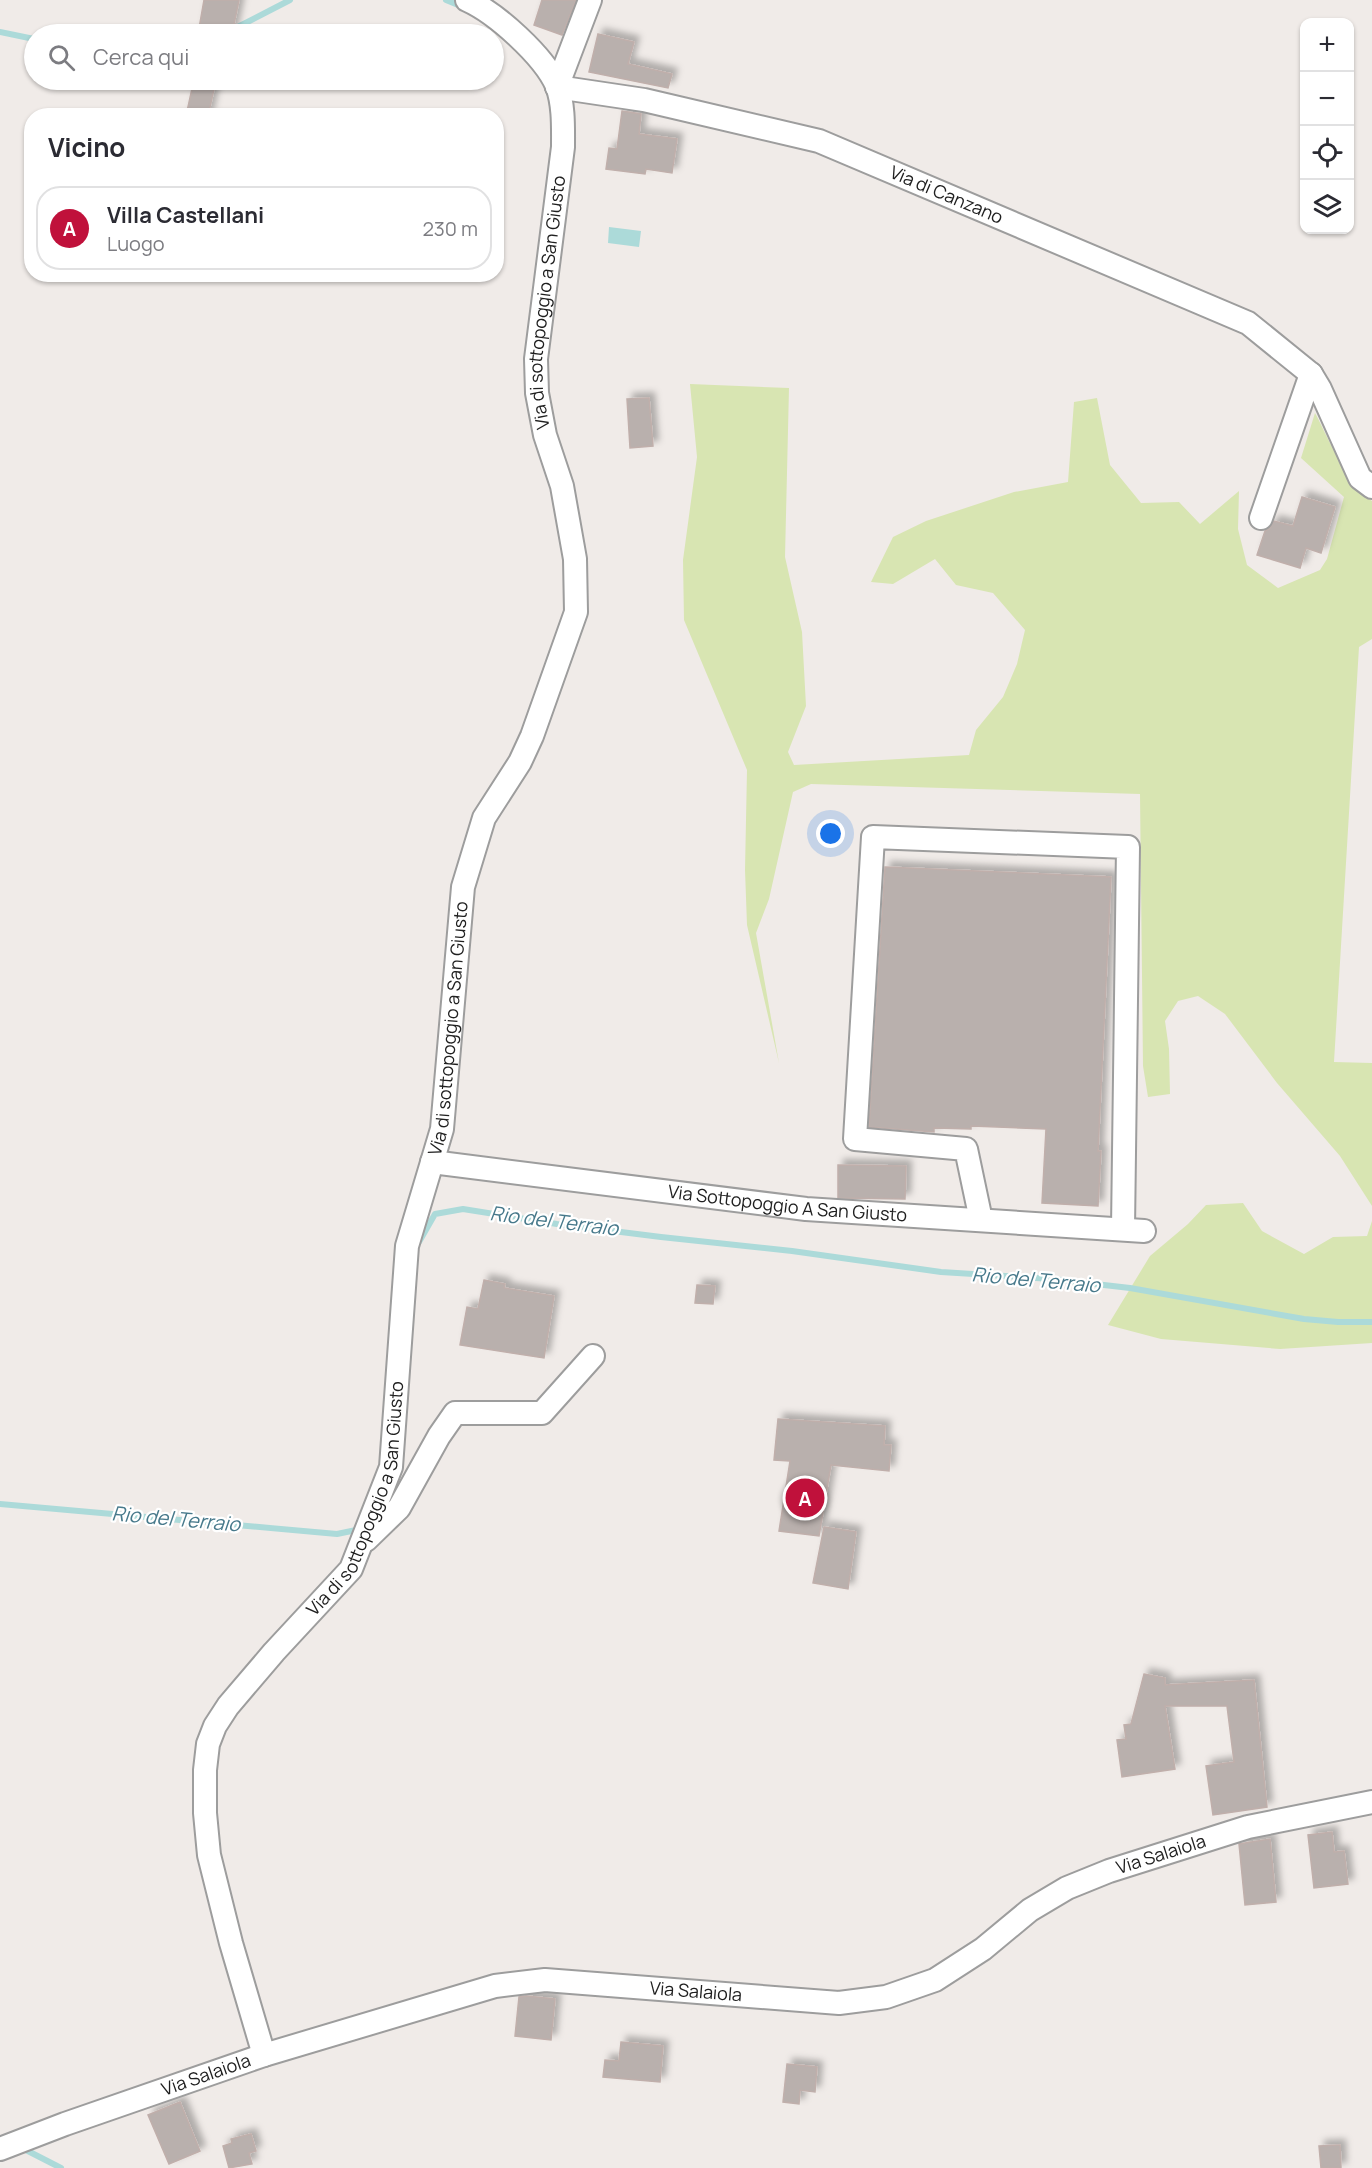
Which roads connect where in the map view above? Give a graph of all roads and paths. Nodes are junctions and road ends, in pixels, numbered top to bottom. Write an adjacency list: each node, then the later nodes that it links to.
1 (467, 0): 3 (street, Via di sottopoggio a San Giusto)
2 (590, 0): 5 (street)
3 (504, 24)
4 (504, 24): 5 (street, Via di sottopoggio a San Giusto)
5 (557, 87): 6 (street, Via di Canzano); 9 (street, Via di sottopoggio a San Giusto)
6 (1311, 374): 7 (street, Via di Canzano); 8 (street)
7 (1372, 487)
8 (1261, 518)
9 (432, 1162): 10 (street, Via Sottopoggio A San Giusto); 12 (street, Via di sottopoggio a San Giusto)
10 (981, 1220): 10 (street, Via Sottopoggio A San Giusto)
11 (593, 1356): 12 (street)
12 (360, 1546): 14 (street, Via di sottopoggio a San Giusto)
13 (1372, 1802): 14 (street, Via Salaiola)
14 (264, 2055): 15 (street, Via Salaiola)
15 (0, 2149)

